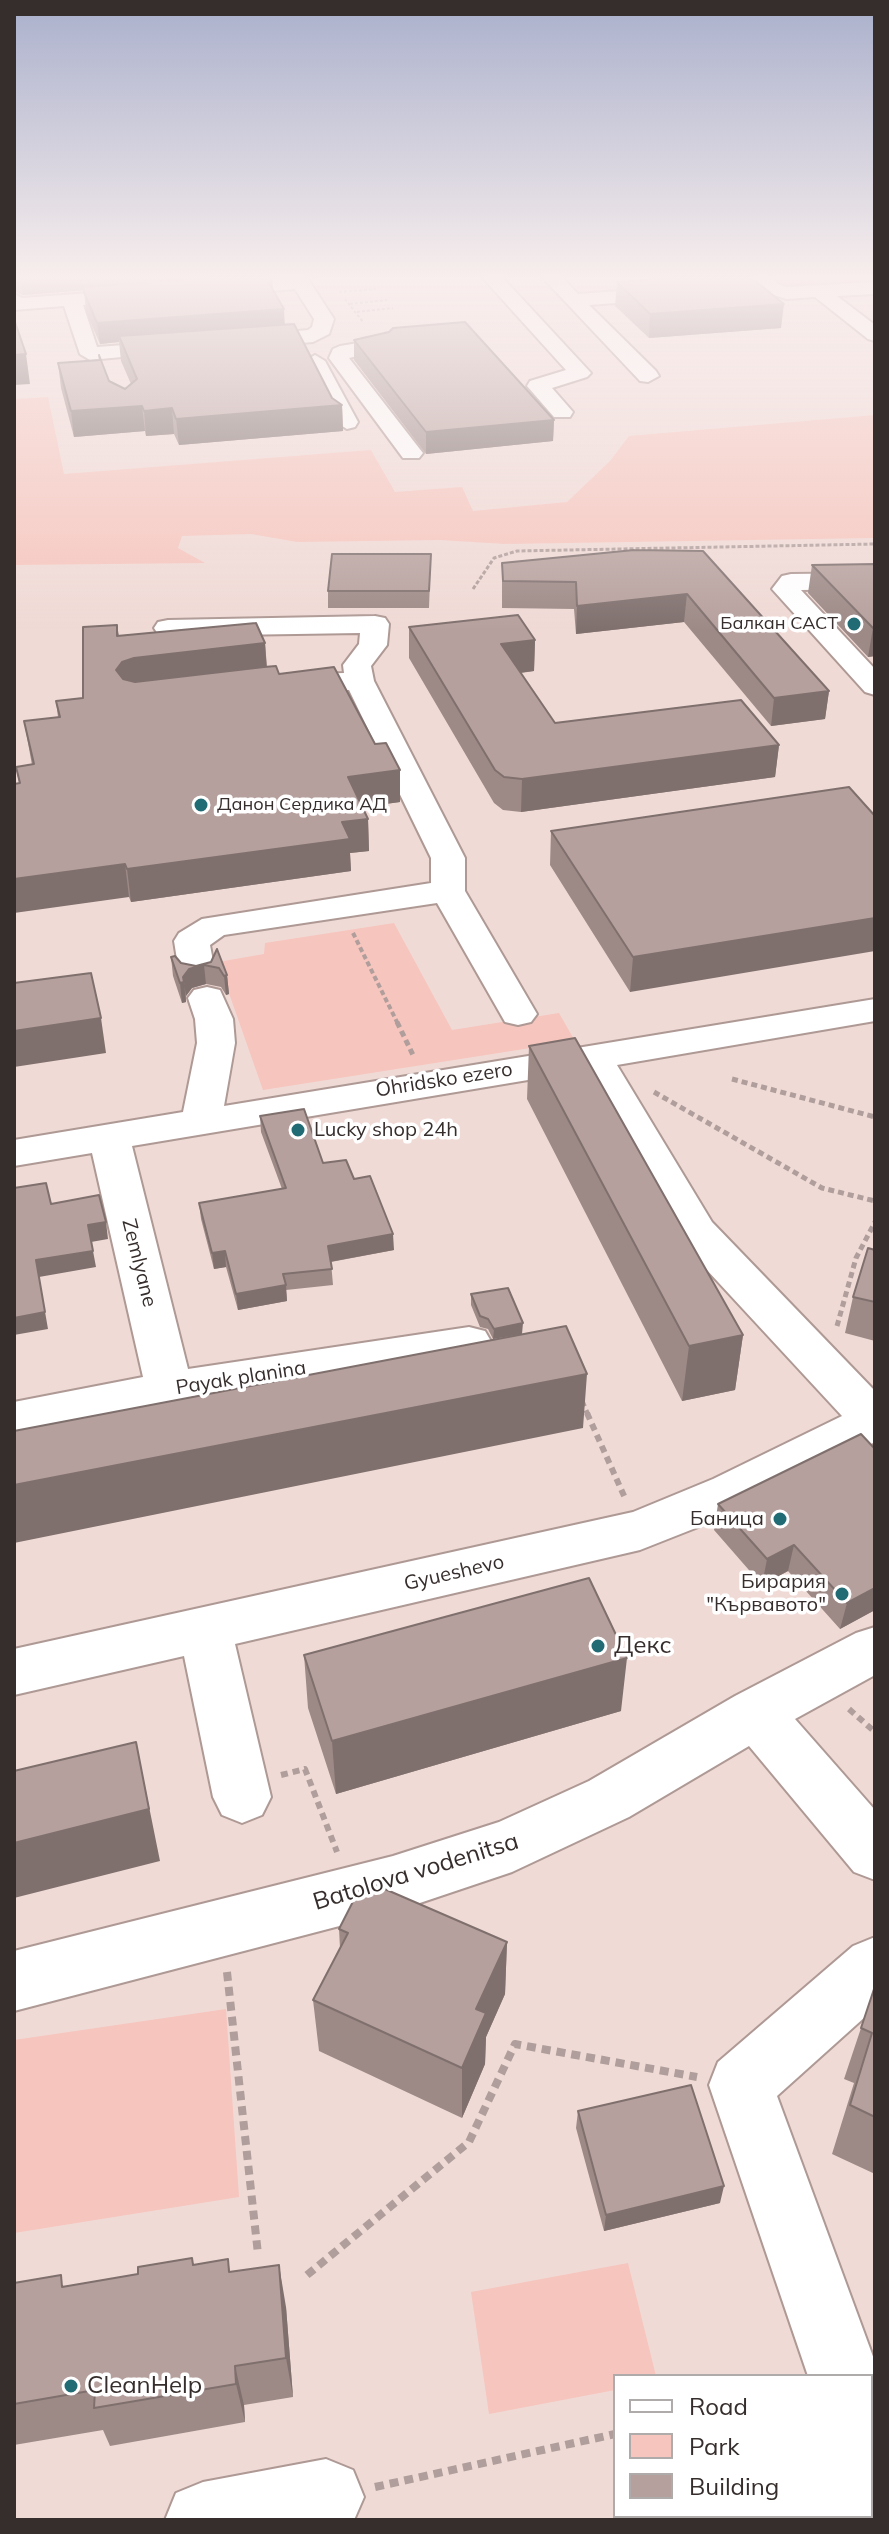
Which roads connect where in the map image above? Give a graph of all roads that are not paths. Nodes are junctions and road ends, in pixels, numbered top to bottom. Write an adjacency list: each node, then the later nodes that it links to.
1 (332, 394): 5 (street)
2 (366, 394): 6 (street)
3 (546, 394): 4 (street)
4 (562, 412)
5 (347, 422)
6 (411, 453)
7 (875, 581): 9 (street)
8 (168, 628): 10 (street)
9 (869, 673)
10 (359, 681): 11 (street); 12 (street)
11 (251, 686)
12 (448, 891): 14 (street); 16 (street)
13 (875, 1010): 15 (street, Ohridsko ezero)
14 (518, 1014)
15 (593, 1056): 16 (street, Ohridsko ezero); 22 (street)
16 (201, 1121): 17 (street, Ohridsko ezero)
17 (109, 1136): 18 (street, Ohridsko ezero); 20 (street, Zemlyane)
18 (14, 1153)
19 (469, 1343): 20 (street, Payak planina)
20 (169, 1389): 21 (street, Payak planina)
21 (14, 1420)
22 (875, 1421): 23 (street, Gyueshevo)
23 (205, 1629): 25 (street, Gyueshevo); 27 (street)
24 (875, 1649): 26 (street, Batolova vodenitsa)
25 (14, 1672)
26 (755, 1713): 28 (street); 30 (street, Batolova vodenitsa)
27 (240, 1791)
28 (875, 1853)
29 (875, 1967): 31 (street)
30 (14, 1981)
31 (843, 2374)
32 (326, 2497): 33 (street)
33 (203, 2520)

